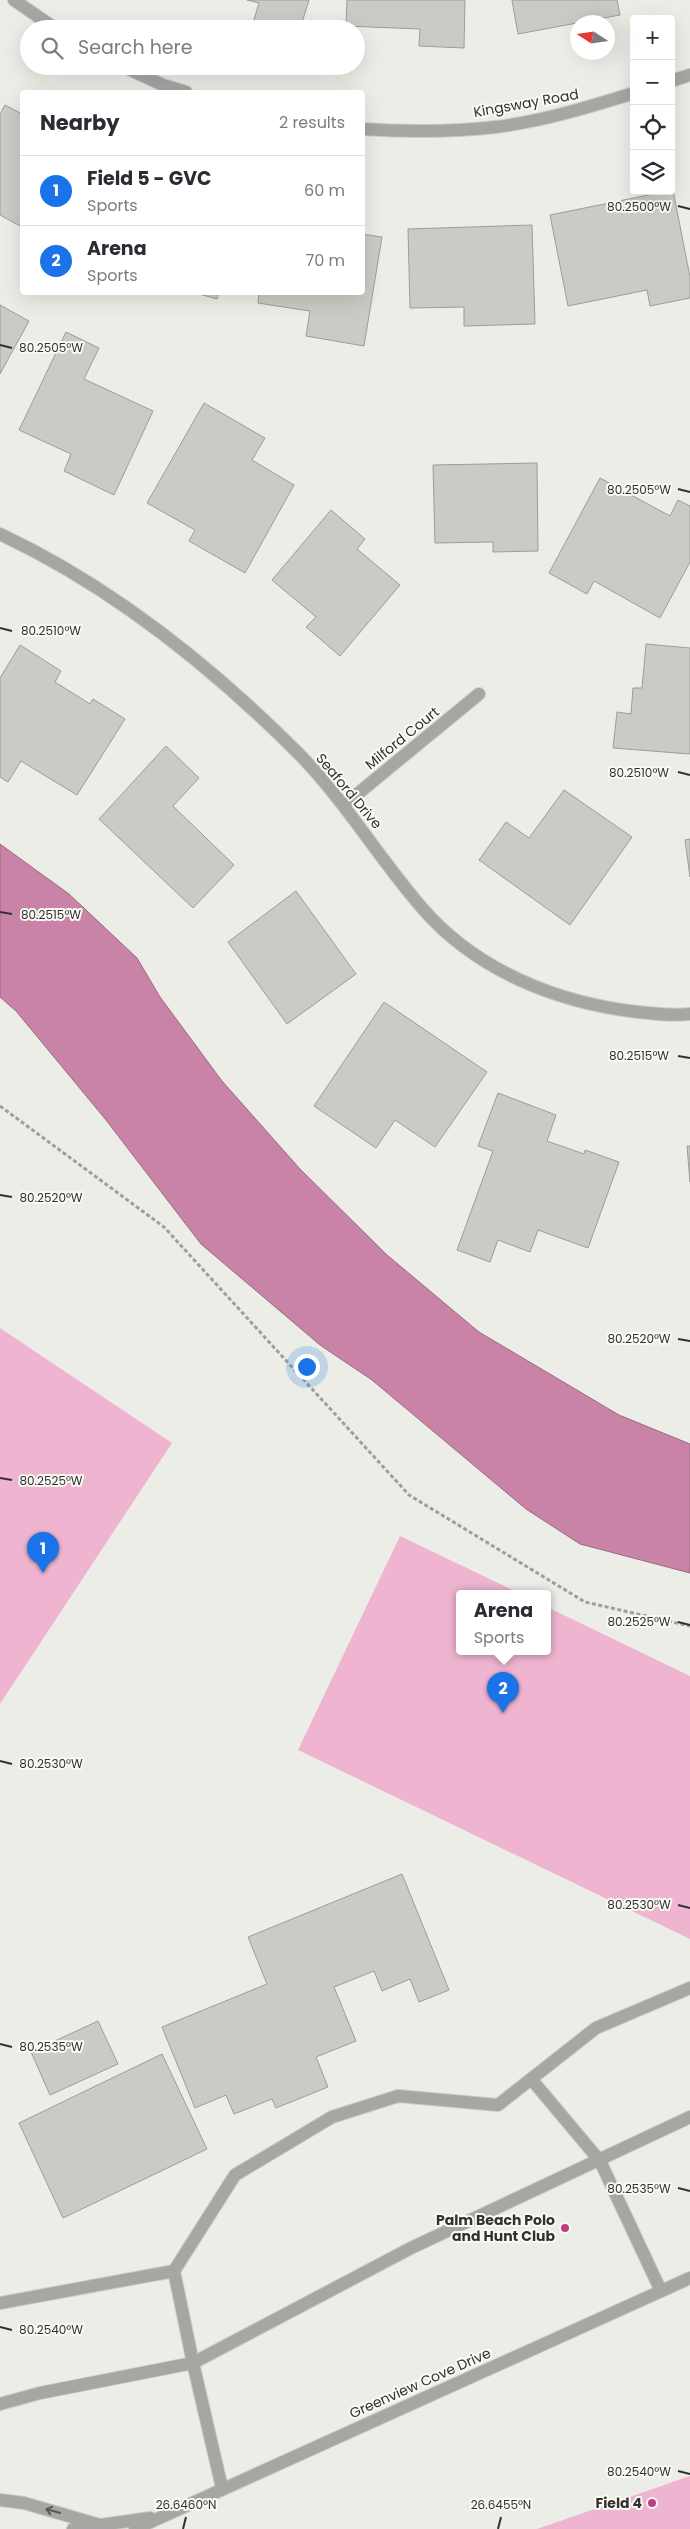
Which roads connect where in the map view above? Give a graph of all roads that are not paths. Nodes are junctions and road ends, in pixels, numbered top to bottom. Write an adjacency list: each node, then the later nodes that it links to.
1 (14, 0): 2 (street)
2 (43, 20)
3 (144, 75): 6 (street)
4 (690, 75): 5 (street)
5 (675, 80)
6 (181, 90)
7 (630, 94): 8 (street, Kingsway Road)
8 (365, 129)
9 (0, 534): 11 (street, Seaford Drive)
10 (479, 694): 11 (street, Milford Court)
11 (344, 805): 12 (street, Seaford Drive)
12 (690, 1014)
13 (690, 1988): 14 (street)
14 (532, 2080): 16 (street); 17 (street)
15 (690, 2117): 16 (street)
16 (600, 2161): 19 (street); 21 (street)
17 (174, 2272): 20 (street); 21 (street)
18 (690, 2278): 19 (street, Greenview Cove Drive)
19 (661, 2291): 23 (street, Greenview Cove Drive)
20 (0, 2303)
21 (193, 2363): 22 (street); 23 (street)
22 (0, 2404)
23 (222, 2488): 25 (street, Greenview Cove Drive)
24 (0, 2500): 26 (street, Greenview Cove Drive, one-way to 24)
25 (162, 2516): 26 (street, Greenview Cove Drive); 28 (street, Greenview Cove Drive)
26 (100, 2525): 27 (street, Greenview Cove Drive)
27 (73, 2529)
28 (135, 2529)

